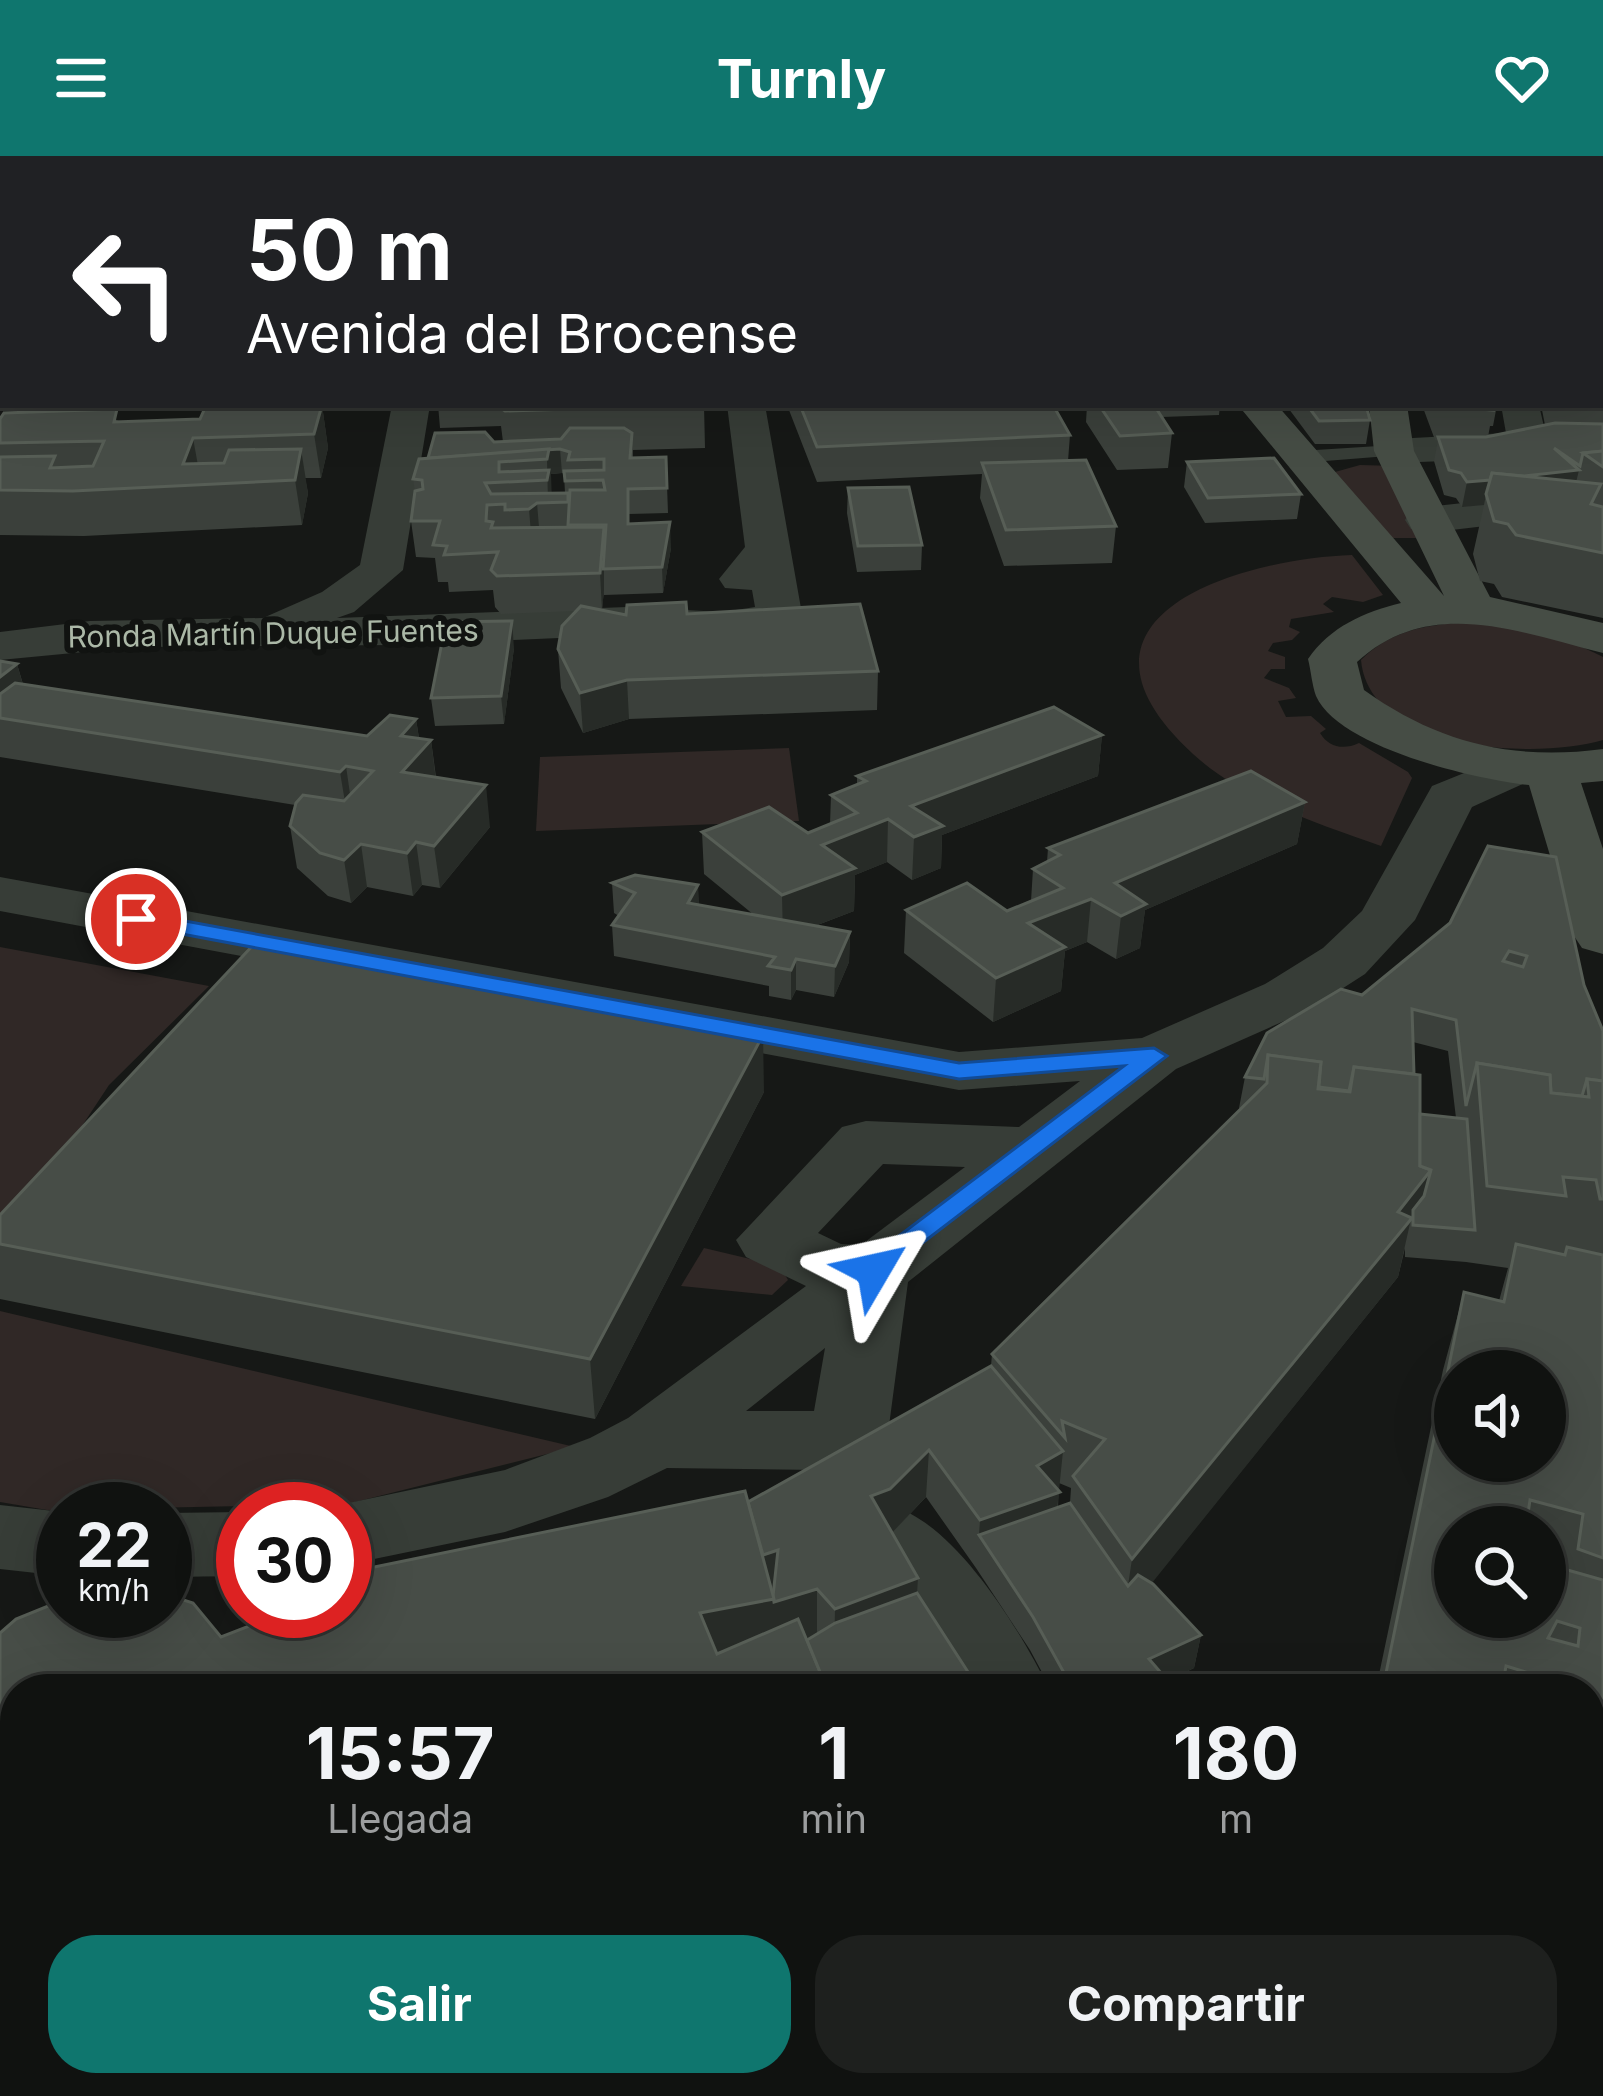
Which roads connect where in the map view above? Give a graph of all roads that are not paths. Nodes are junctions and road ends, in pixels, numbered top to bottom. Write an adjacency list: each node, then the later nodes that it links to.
1 (410, 408): 11 (street)
2 (746, 408): 10 (street)
3 (1259, 408): 7 (main road)
4 (1388, 408): 6 (main road)
5 (1521, 408): 6 (street)
6 (1394, 451): 7 (lane); 9 (main road)
7 (1300, 458): 12 (main road)
8 (1603, 500): 9 (street)
9 (1426, 520): 12 (main road)
10 (767, 549): 13 (street); 13 (street, Ronda Martín Duque Fuentes)
11 (380, 570): 14 (street, Ronda Martín Duque Fuentes); 15 (street)
12 (1453, 611): 16 (main road); 19 (main road)
13 (632, 621): 14 (street, Ronda Martín Duque Fuentes)
14 (547, 625): 15 (street, Ronda Martín Duque Fuentes)
15 (202, 633): 17 (street, Ronda Martín Duque Fuentes)
16 (1603, 639)
17 (0, 646)
18 (1556, 768): 19 (street); 21 (main road)
19 (1438, 772): 22 (street)
20 (0, 894): 22 (street)
21 (1603, 936)
22 (1154, 1056): 23 (street)
23 (1039, 1149): 24 (street); 24 (street)
24 (874, 1270): 25 (street); 26 (street)
25 (656, 1439): 26 (street); 27 (street)
26 (867, 1488): 30 (street)
27 (372, 1530)
28 (0, 1537): 29 (street)
29 (36, 1541)
30 (995, 1674)

